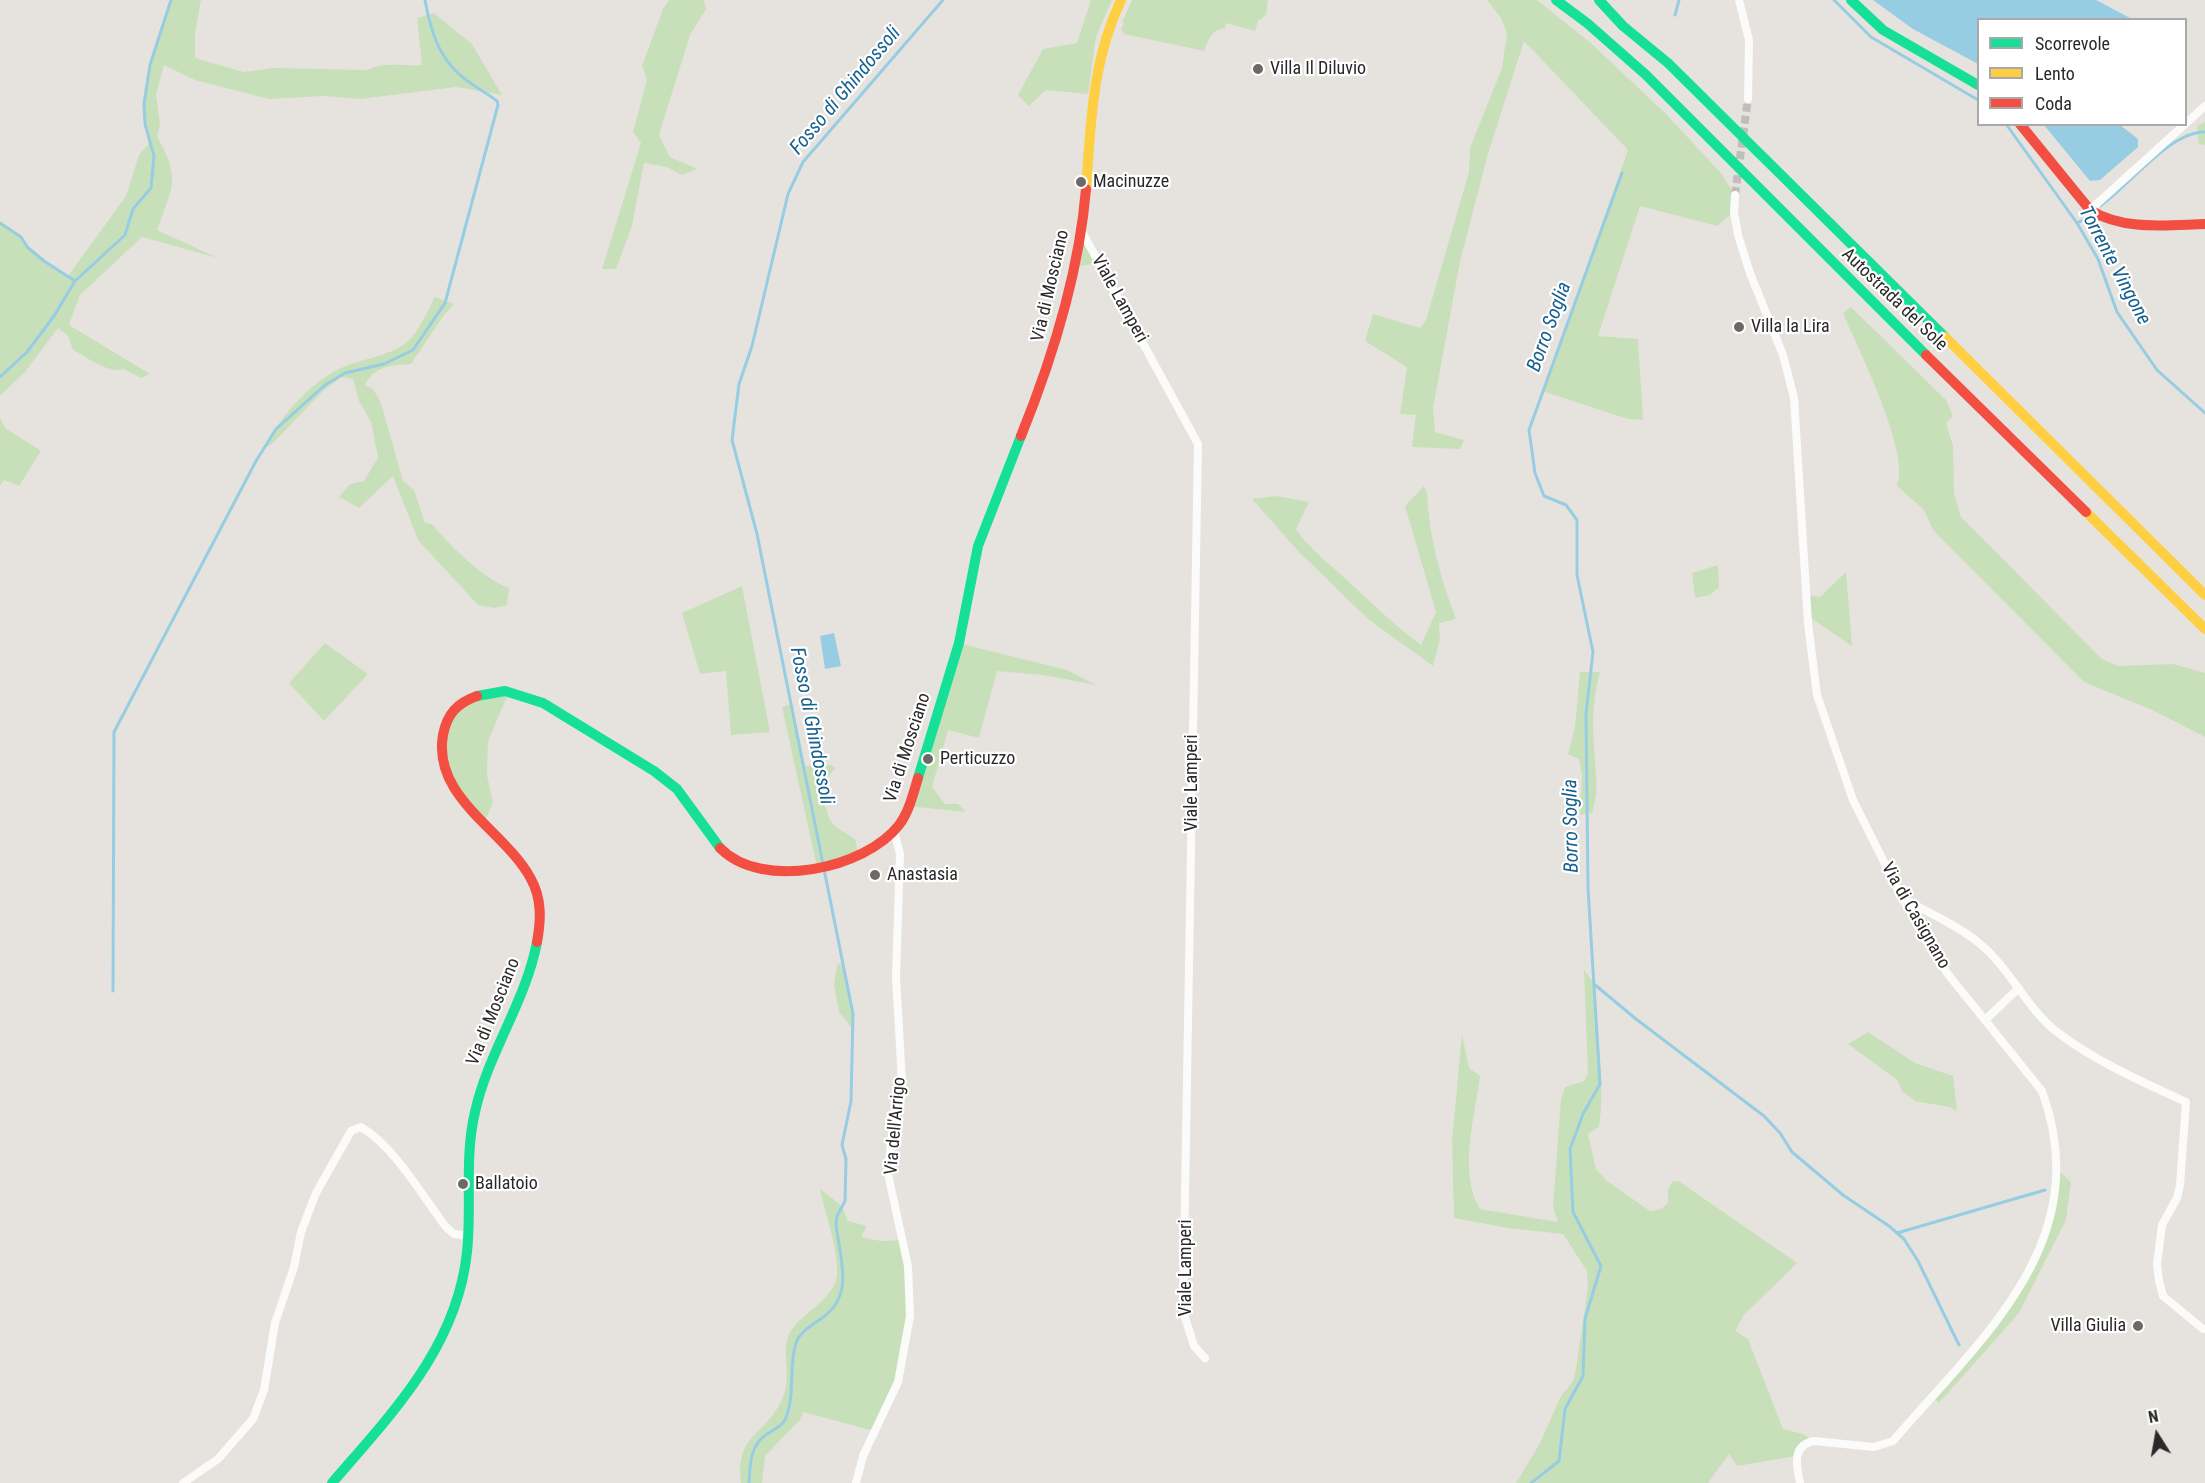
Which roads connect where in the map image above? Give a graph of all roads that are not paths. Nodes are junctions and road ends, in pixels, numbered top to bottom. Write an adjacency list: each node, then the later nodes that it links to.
1 (1121, 0): 15 (main road, Via di Mosciano)
2 (1556, 0): 17 (main road, Autostrada del Sole)
3 (1599, 0): 16 (main road, Autostrada del Sole)
4 (1738, 0): 7 (street)
5 (1851, 0): 6 (main road)
6 (1977, 84)
7 (1748, 99)
8 (2205, 105): 9 (street)
9 (2187, 121)
10 (2022, 126): 13 (main road)
11 (2182, 126): 13 (street)
12 (1735, 195): 19 (street, Via di Casignano)
13 (2090, 210): 14 (main road)
14 (2205, 224)
15 (1082, 230): 18 (main road, Via di Mosciano); 24 (street, Viale Lamperi)
16 (2205, 595)
17 (2205, 629)
18 (894, 831): 22 (main road, Via di Mosciano); 27 (street, Via dell'Arrigo)
19 (1902, 898): 20 (street); 21 (street, Via di Casignano)
20 (2019, 988): 21 (street); 23 (street)
21 (1986, 1019): 28 (street, Via di Casignano)
22 (469, 1236): 25 (street); 26 (main road, Via di Mosciano)
23 (2203, 1329)
24 (1205, 1358)
25 (183, 1483)
26 (332, 1483)
27 (856, 1483)
28 (1800, 1483)

